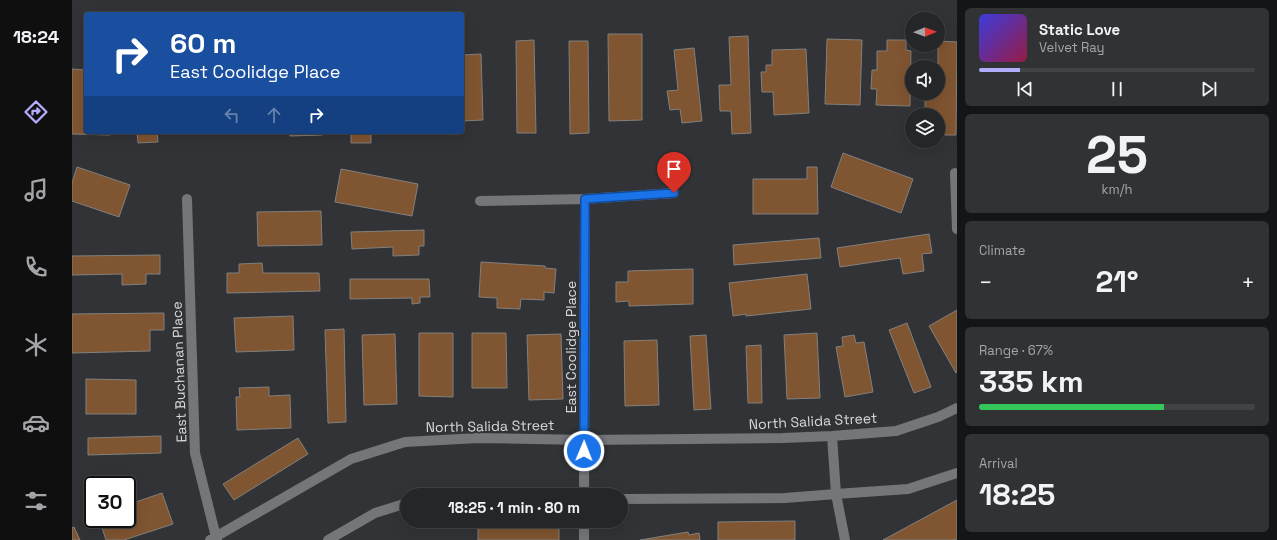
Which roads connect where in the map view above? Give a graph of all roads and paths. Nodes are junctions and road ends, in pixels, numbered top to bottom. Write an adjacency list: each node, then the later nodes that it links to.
1 (955, 173): 6 (street)
2 (674, 193): 4 (street)
3 (188, 199): 16 (street, East Buchanan Place)
4 (585, 199): 5 (street); 9 (street, East Coolidge Place)
5 (480, 201)
6 (957, 228)
7 (957, 408): 8 (street, North Salida Street)
8 (832, 436): 9 (street, North Salida Street); 12 (street)
9 (584, 440): 11 (street, East Coolidge Place); 16 (street, North Salida Street)
10 (957, 473): 12 (street)
11 (584, 488)
12 (836, 494): 13 (street); 19 (street)
13 (628, 499)
14 (400, 505): 17 (street)
15 (584, 528): 18 (street)
16 (214, 539)
17 (328, 540)
18 (584, 540)
19 (845, 540)

